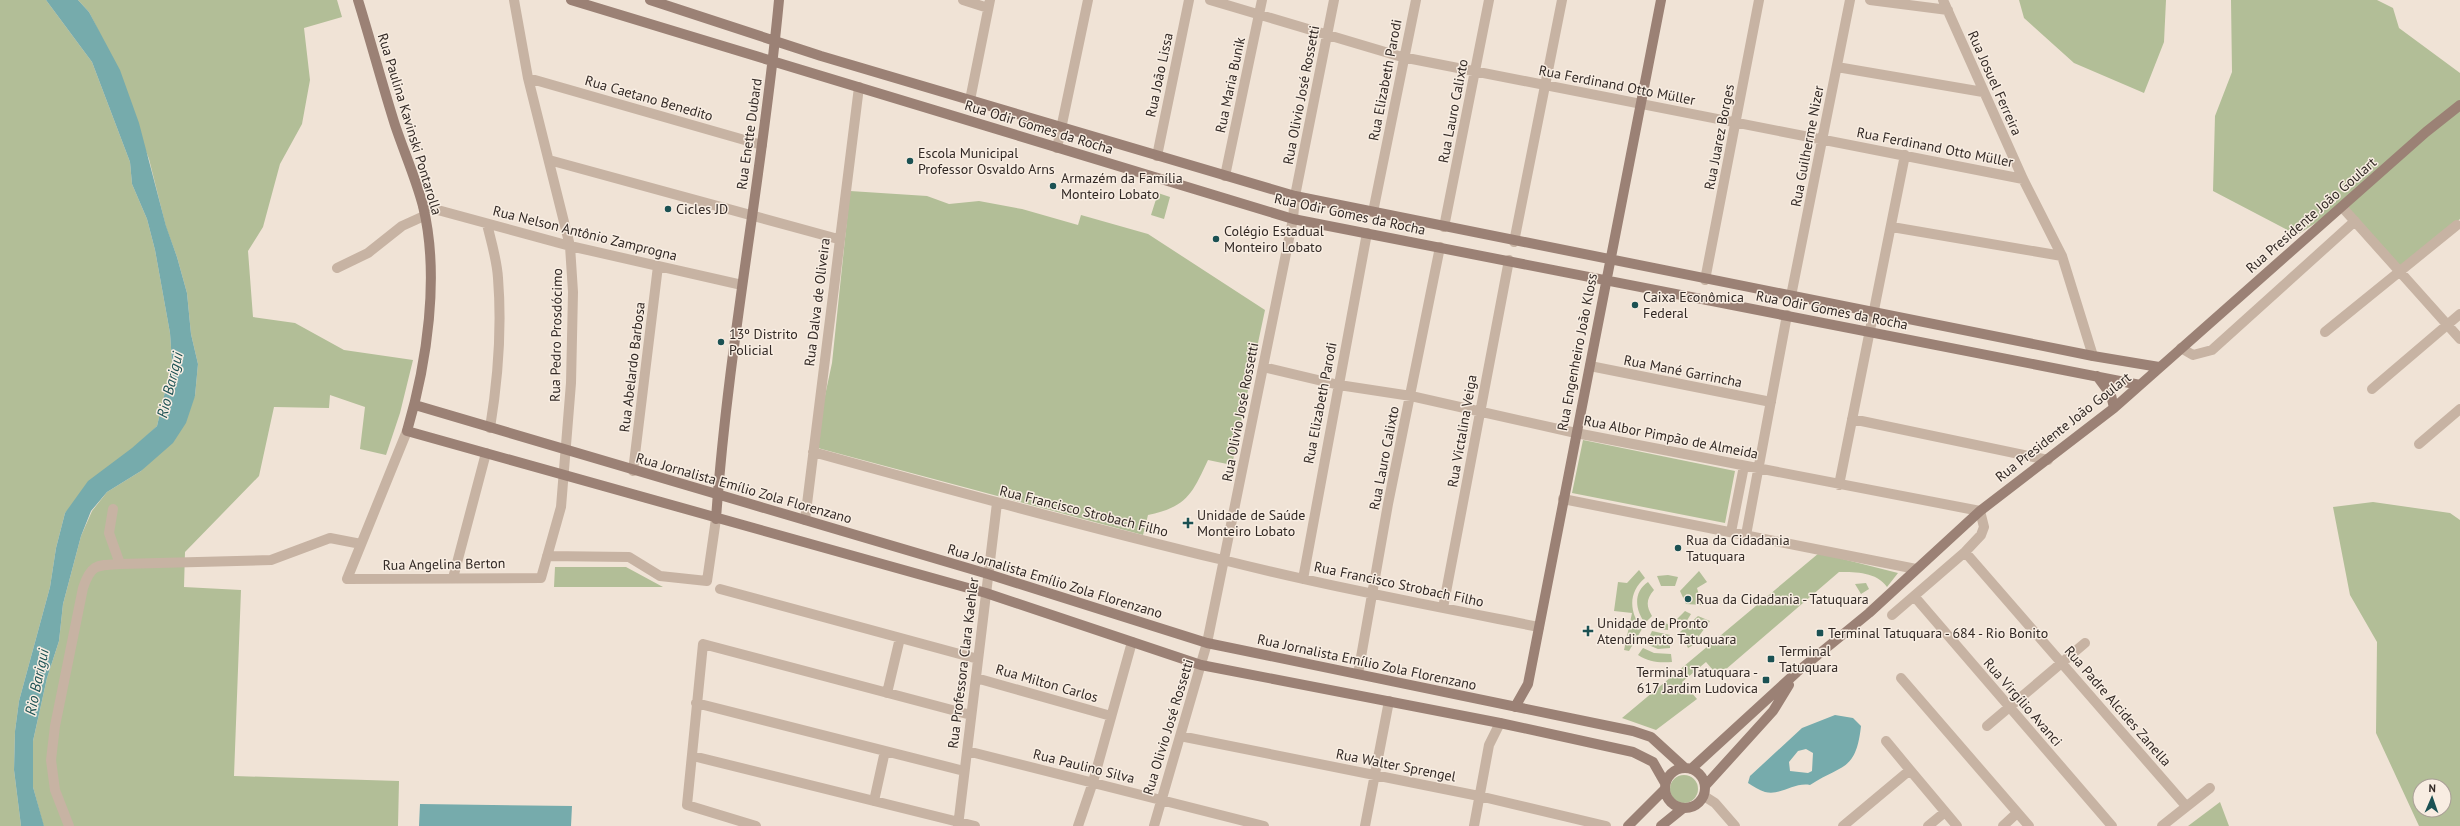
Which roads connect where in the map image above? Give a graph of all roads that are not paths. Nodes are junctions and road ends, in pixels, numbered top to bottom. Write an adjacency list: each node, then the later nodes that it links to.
1 (358, 0): 48 (street, Rua Paulina Kavinski Pontarolla)
2 (514, 0): 29 (street, Rua Pedro Prosdócimo)
3 (571, 0): 26 (street, Rua Odir Gomes da Rocha)
4 (650, 0): 24 (street, Rua Odir Gomes da Rocha)
5 (779, 0): 24 (street, Rua Enette Dubard)
6 (963, 0): 20 (street)
7 (1088, 0): 37 (street)
8 (1189, 0): 42 (street, Rua João Lissa)
9 (1210, 0): 22 (street, Rua Ferdinand Otto Müller)
10 (1262, 0): 22 (street, Rua Maria Bunik)
11 (1334, 0): 23 (street, Rua Olivio José Rossetti)
12 (1416, 0): 25 (street, Rua Elizabeth Parodi)
13 (1489, 0): 28 (street, Rua Lauro Calixto)
14 (1562, 0): 30 (street)
15 (1661, 0): 34 (street, Rua Engenheiro João Kloss)
16 (1759, 0): 36 (street, Rua Juarez Borges)
17 (1850, 0): 27 (street, Rua Guilherme Nizer)
18 (1870, 0): 21 (street)
19 (1943, 0): 21 (street, Rua Josuel Ferreira)
20 (989, 4): 33 (street)
21 (1948, 10): 32 (street, Rua Josuel Ferreira)
22 (1260, 13): 23 (street, Rua Ferdinand Otto Müller); 44 (street, Rua Maria Bunik)
23 (1326, 35): 25 (street, Rua Ferdinand Otto Müller); 46 (street, Rua Olivio José Rossetti)
24 (776, 39): 26 (street, Rua Enette Dubard); 33 (street, Rua Odir Gomes da Rocha)
25 (1404, 58): 28 (street, Rua Ferdinand Otto Müller); 49 (street, Rua Elizabeth Parodi)
26 (774, 61): 31 (street, Rua Odir Gomes da Rocha); 39 (street, Rua Enette Dubard)
27 (1837, 67): 32 (street); 38 (street, Rua Guilherme Nizer)
28 (1476, 72): 30 (street, Rua Ferdinand Otto Müller); 55 (street, Rua Lauro Calixto)
29 (528, 78): 39 (street, Rua Caetano Benedito); 43 (street, Rua Pedro Prosdócimo)
30 (1544, 85): 34 (street, Rua Ferdinand Otto Müller); 59 (street)
31 (858, 87): 40 (street, Rua Odir Gomes da Rocha); 58 (street, Rua Dalva de Oliveira)
32 (1983, 92): 45 (street, Rua Josuel Ferreira)
33 (970, 100): 37 (street, Rua Odir Gomes da Rocha)
34 (1640, 103): 36 (street, Rua Ferdinand Otto Müller); 64 (street, Rua Engenheiro João Kloss)
35 (2460, 105): 47 (street, Rua Presidente João Goulart)
36 (1736, 124): 38 (street, Rua Ferdinand Otto Müller); 69 (street, Rua Juarez Borges)
37 (1062, 127): 40 (street); 42 (street, Rua Odir Gomes da Rocha)
38 (1823, 140): 41 (street, Rua Ferdinand Otto Müller); 71 (street, Rua Guilherme Nizer)
39 (762, 145): 50 (street, Rua Enette Dubard)
40 (1057, 148): 51 (street, Rua Odir Gomes da Rocha)
41 (1905, 155): 45 (street, Rua Ferdinand Otto Müller); 56 (street)
42 (1157, 156): 44 (street, Rua Odir Gomes da Rocha)
43 (549, 160): 50 (street); 60 (street, Rua Pedro Prosdócimo)
44 (1225, 176): 46 (street, Rua Odir Gomes da Rocha)
45 (2023, 179): 62 (street, Rua Josuel Ferreira)
46 (1295, 196): 49 (street, Rua Odir Gomes da Rocha); 51 (street, Rua Olivio José Rossetti)
47 (2342, 207): 52 (street); 79 (street, Rua Presidente João Goulart)
48 (423, 211): 53 (street, Rua Nelson Antônio Zamprogna); 66 (street); 90 (street, Rua Paulina Kavinski Pontarolla)
49 (1372, 212): 55 (street, Rua Odir Gomes da Rocha)
50 (751, 214): 58 (street); 70 (street, Rua Enette Dubard)
51 (1293, 219): 57 (street, Rua Odir Gomes da Rocha); 82 (street, Rua Olivio José Rossetti)
52 (2355, 221): 67 (street); 79 (street)
53 (487, 224): 60 (street, Rua Nelson Antônio Zamprogna); 95 (street)
54 (2458, 225): 67 (street)
55 (1444, 227): 59 (street, Rua Odir Gomes da Rocha)
56 (1892, 227): 62 (street); 72 (street)
57 (1367, 233): 61 (street, Rua Odir Gomes da Rocha); 86 (street, Rua Elizabeth Parodi)
58 (838, 239): 100 (street, Rua Dalva de Oliveira)
59 (1514, 242): 64 (street, Rua Odir Gomes da Rocha)
60 (570, 246): 65 (street, Rua Nelson Antônio Zamprogna); 99 (street, Rua Pedro Prosdócimo)
61 (1440, 247): 63 (street, Rua Odir Gomes da Rocha); 88 (street, Rua Lauro Calixto)
62 (2062, 256): 80 (street, Rua Josuel Ferreira)
63 (1509, 260): 68 (street, Rua Odir Gomes da Rocha); 93 (street, Rua Victalina Veiga)
64 (1610, 261): 68 (street, Rua Engenheiro João Kloss); 69 (street, Rua Odir Gomes da Rocha)
65 (658, 266): 70 (street, Rua Nelson Antônio Zamprogna); 105 (street, Rua Abelardo Barbosa)
66 (337, 268)
67 (2401, 272): 75 (street); 77 (street)
68 (1606, 279): 74 (street, Rua Odir Gomes da Rocha); 81 (street, Rua Engenheiro João Kloss)
69 (1705, 280): 71 (street, Rua Odir Gomes da Rocha)
70 (742, 285): 108 (street, Rua Enette Dubard)
71 (1791, 296): 72 (street, Rua Odir Gomes da Rocha)
72 (1874, 313): 76 (street); 80 (street, Rua Odir Gomes da Rocha)
73 (2460, 314): 75 (street)
74 (1787, 315): 76 (street, Rua Odir Gomes da Rocha); 89 (street)
75 (2448, 325): 78 (street); 87 (street)
76 (1870, 332): 84 (street, Rua Odir Gomes da Rocha); 94 (street)
77 (2325, 332)
78 (2460, 339)
79 (2181, 348): 83 (street, Rua Presidente João Goulart)
80 (2092, 356): 83 (street, Rua Odir Gomes da Rocha)
81 (1590, 366): 89 (street, Rua Mané Garrincha); 97 (street, Rua Engenheiro João Kloss)
82 (1263, 367): 86 (street, Rua Albor Pimpão de Almeida); 120 (street, Rua Olivio José Rossetti)
83 (2159, 367): 85 (street, Rua Presidente João Goulart)
84 (2097, 376): 85 (street, Rua Odir Gomes da Rocha); 91 (street)
85 (2140, 384): 91 (street, Rua Presidente João Goulart)
86 (1339, 385): 88 (street, Rua Albor Pimpão de Almeida); 127 (street, Rua Elizabeth Parodi)
87 (2372, 389)
88 (1411, 396): 93 (street, Rua Albor Pimpão de Almeida); 130 (street, Rua Lauro Calixto)
89 (1771, 402): 104 (street)
90 (415, 406): 95 (street, Rua Jornalista Emílio Zola Florenzano); 96 (street, Rua Paulina Kavinski Pontarolla)
91 (2114, 408): 102 (street, Rua Presidente João Goulart)
92 (2460, 409): 98 (street)
93 (1479, 411): 97 (street, Rua Albor Pimpão de Almeida); 132 (street, Rua Victalina Veiga)
94 (1852, 419): 102 (street); 107 (street)
95 (490, 428): 99 (street, Rua Jornalista Emílio Zola Florenzano)
96 (407, 431): 101 (street); 117 (street, Rua Paulina Kavinski Pontarolla)
97 (1576, 433): 103 (street, Rua Albor Pimpão de Almeida); 109 (street, Rua Engenheiro João Kloss)
98 (2419, 444)
99 (566, 451): 105 (street, Rua Jornalista Emílio Zola Florenzano); 106 (street, Rua Pedro Prosdócimo)
100 (814, 452): 110 (street, Rua Francisco Strobach Filho); 114 (street, Rua Dalva de Oliveira)
101 (486, 453): 106 (street); 124 (street)
102 (2048, 460): 112 (street, Rua Presidente João Goulart)
103 (1744, 466): 104 (street, Rua Albor Pimpão de Almeida); 115 (street)
104 (1759, 469): 107 (street, Rua Albor Pimpão de Almeida); 116 (street)
105 (633, 471): 108 (street, Rua Jornalista Emílio Zola Florenzano)
106 (564, 474): 113 (street); 119 (street, Rua Pedro Prosdócimo)
107 (1838, 485): 112 (street, Rua Albor Pimpão de Almeida)
108 (717, 495): 113 (street, Rua Enette Dubard); 114 (street, Rua Jornalista Emílio Zola Florenzano)
109 (1563, 499): 115 (street); 134 (street, Rua Engenheiro João Kloss)
110 (997, 503): 120 (street, Rua Francisco Strobach Filho); 123 (street, Rua Professora Clara Kaehler)
111 (113, 509): 121 (street)
112 (1980, 511): 118 (street); 122 (street, Rua Presidente João Goulart)
113 (716, 519): 119 (street, Rua Enette Dubard); 129 (street)
114 (805, 520): 123 (street, Rua Jornalista Emílio Zola Florenzano)
115 (1731, 532): 116 (street)
116 (1746, 535): 122 (street)
117 (362, 544): 121 (street); 126 (street, Rua Paulina Kavinski Pontarolla)
118 (1965, 552): 131 (street); 140 (street, Rua Padre Alcides Zanella)
119 (547, 556): 125 (street, Rua Pedro Prosdócimo)
120 (1224, 561): 127 (street, Rua Francisco Strobach Filho); 138 (street, Rua Olivio José Rossetti)
121 (120, 564): 178 (street)
122 (1916, 569): 142 (street, Rua Presidente João Goulart)
123 (988, 574): 129 (street, Rua Professora Clara Kaehler); 138 (street, Rua Jornalista Emílio Zola Florenzano)
124 (453, 578): 125 (street, Rua Angelina Berton); 126 (street, Rua Angelina Berton)
125 (541, 578)
126 (347, 579)
127 (1303, 579): 130 (street, Rua Francisco Strobach Filho)
128 (720, 589): 135 (street)
129 (986, 593): 136 (street); 139 (street, Rua Professora Clara Kaehler)
130 (1374, 594): 132 (street, Rua Francisco Strobach Filho); 143 (street, Rua Lauro Calixto)
131 (1914, 596): 133 (street); 151 (street, Rua Virgílio Avanci)
132 (1443, 608): 134 (street, Rua Francisco Strobach Filho)
133 (1892, 615)
134 (1538, 627): 150 (street, Rua Engenheiro João Kloss)
135 (900, 638): 139 (street); 146 (street)
136 (1132, 642): 141 (street); 154 (street)
137 (2085, 642): 140 (street)
138 (1207, 643): 141 (street, Rua Olivio José Rossetti); 143 (street, Rua Jornalista Emílio Zola Florenzano)
139 (978, 659): 144 (street, Rua Professora Clara Kaehler)
140 (2062, 662): 151 (street); 173 (street, Rua Padre Alcides Zanella)
141 (1201, 665): 148 (street); 157 (street, Rua Olivio José Rossetti)
142 (1797, 672): 162 (street, Rua Presidente João Goulart); 169 (street, Rua Presidente João Goulart)
143 (1358, 674): 147 (street, Rua Jornalista Emílio Zola Florenzano)
144 (976, 678): 153 (street, Rua Professora Clara Kaehler); 154 (street, Rua Milton Carlos)
145 (1901, 678): 176 (street)
146 (888, 693): 149 (street); 153 (street)
147 (1449, 693): 150 (street, Rua Jornalista Emílio Zola Florenzano); 152 (street)
148 (1389, 701): 152 (street); 165 (street)
149 (696, 703): 159 (street); 161 (street)
150 (1515, 707): 162 (street, Rua Jornalista Emílio Zola Florenzano)
151 (2009, 707): 156 (street); 195 (street, Rua Virgílio Avanci)
152 (1447, 712): 155 (street)
153 (971, 715): 160 (street, Rua Professora Clara Kaehler)
154 (1111, 716): 166 (street)
155 (1500, 723): 167 (street); 170 (street)
156 (1987, 726)
157 (1180, 736): 165 (street, Rua Walter Sprengel); 172 (street, Rua Olivio José Rossetti)
158 (1886, 741): 163 (street)
159 (885, 751): 164 (street); 171 (street)
160 (967, 751): 164 (street, Rua Professora Clara Kaehler); 166 (street, Rua Paulino Silva)
161 (693, 756): 171 (street); 179 (street)
162 (1688, 769): 167 (street, Rua Presidente João Goulart); 169 (street)
163 (1910, 770): 175 (street); 190 (street)
164 (964, 772): 177 (street, Rua Professora Clara Kaehler)
165 (1375, 776): 170 (street, Rua Walter Sprengel); 184 (street)
166 (1094, 782): 172 (street, Rua Paulino Silva); 181 (street)
167 (1665, 787): 174 (street); 187 (street, Rua Presidente João Goulart)
168 (2210, 788): 173 (street)
169 (1704, 791): 174 (street, Rua Presidente João Goulart); 189 (street)
170 (1479, 796): 185 (street); 186 (street, Rua Walter Sprengel)
171 (874, 801): 177 (street)
172 (1161, 801): 182 (street, Rua Olivio José Rossetti); 183 (street, Rua Paulino Silva)
173 (2186, 806): 196 (street)
174 (1682, 809): 188 (street, Rua Presidente João Goulart)
175 (1945, 812): 191 (street); 192 (street)
176 (2017, 813): 193 (street); 194 (street)
177 (958, 824): 180 (street)
178 (69, 826)
179 (756, 826)
180 (975, 826)
181 (1078, 826)
182 (1154, 826)
183 (1264, 826)
184 (1365, 826)
185 (1474, 826)
186 (1606, 826)
187 (1628, 826)
188 (1661, 826)
189 (1735, 826)
190 (1843, 826)
191 (1928, 826)
192 (1957, 826)
193 (2003, 826)
194 (2028, 826)
195 (2112, 826)
196 (2162, 826)

